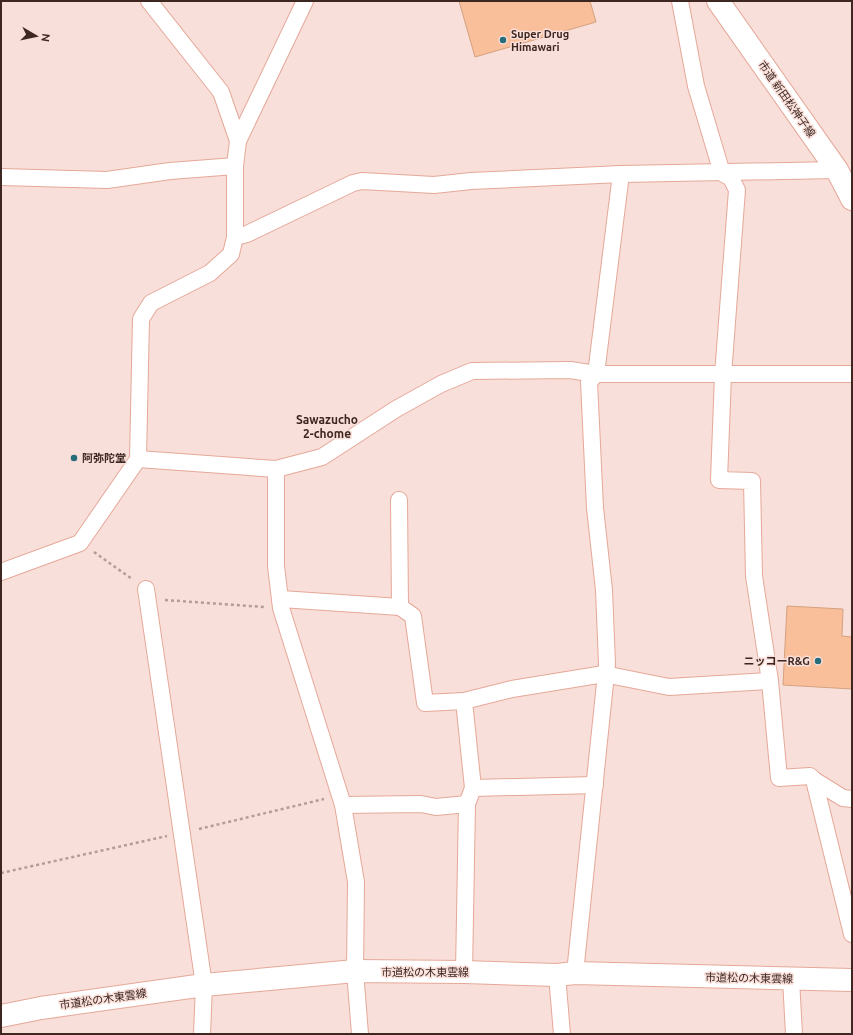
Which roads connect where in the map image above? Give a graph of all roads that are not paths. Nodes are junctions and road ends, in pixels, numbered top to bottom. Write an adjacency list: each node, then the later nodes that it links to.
1 (150, 1): 5 (street)
2 (305, 1): 5 (street)
3 (680, 1): 8 (street)
4 (718, 1): 7 (street, 市道 新田松神子線)
5 (238, 140): 6 (street)
6 (235, 166): 10 (street); 12 (street)
7 (837, 170): 8 (street); 11 (street, 市道 新田松神子線)
8 (722, 173): 9 (street); 15 (street)
9 (621, 174): 12 (street); 13 (street)
10 (1, 177)
11 (852, 199)
12 (235, 237): 16 (street)
13 (596, 374): 15 (street); 17 (street); 23 (street)
14 (852, 374): 15 (street)
15 (724, 375): 24 (street)
16 (138, 459): 17 (street); 19 (street)
17 (276, 469): 21 (street)
18 (399, 500): 22 (street)
19 (1, 572)
20 (146, 589): 38 (street)
21 (281, 604): 22 (street); 31 (street)
22 (400, 607): 25 (street)
23 (604, 674): 24 (street); 25 (street); 27 (street)
24 (770, 681): 26 (street)
25 (464, 701): 28 (street)
26 (814, 780): 29 (street); 32 (street)
27 (595, 785): 28 (street); 35 (street)
28 (473, 788): 30 (street)
29 (852, 799)
30 (467, 804): 31 (street); 34 (street)
31 (343, 805): 33 (street)
32 (852, 934)
33 (355, 971): 34 (street, 市道松の木東雲線); 38 (street, 市道松の木東雲線); 41 (street)
34 (464, 972): 35 (street, 市道松の木東雲線)
35 (566, 974): 36 (street, 市道松の木東雲線); 42 (street)
36 (791, 979): 37 (street, 市道松の木東雲線); 43 (street)
37 (852, 980)
38 (204, 985): 39 (street, 市道松の木東雲線); 40 (street)
39 (1, 1016)
40 (202, 1034)
41 (360, 1034)
42 (562, 1034)
43 (794, 1034)

